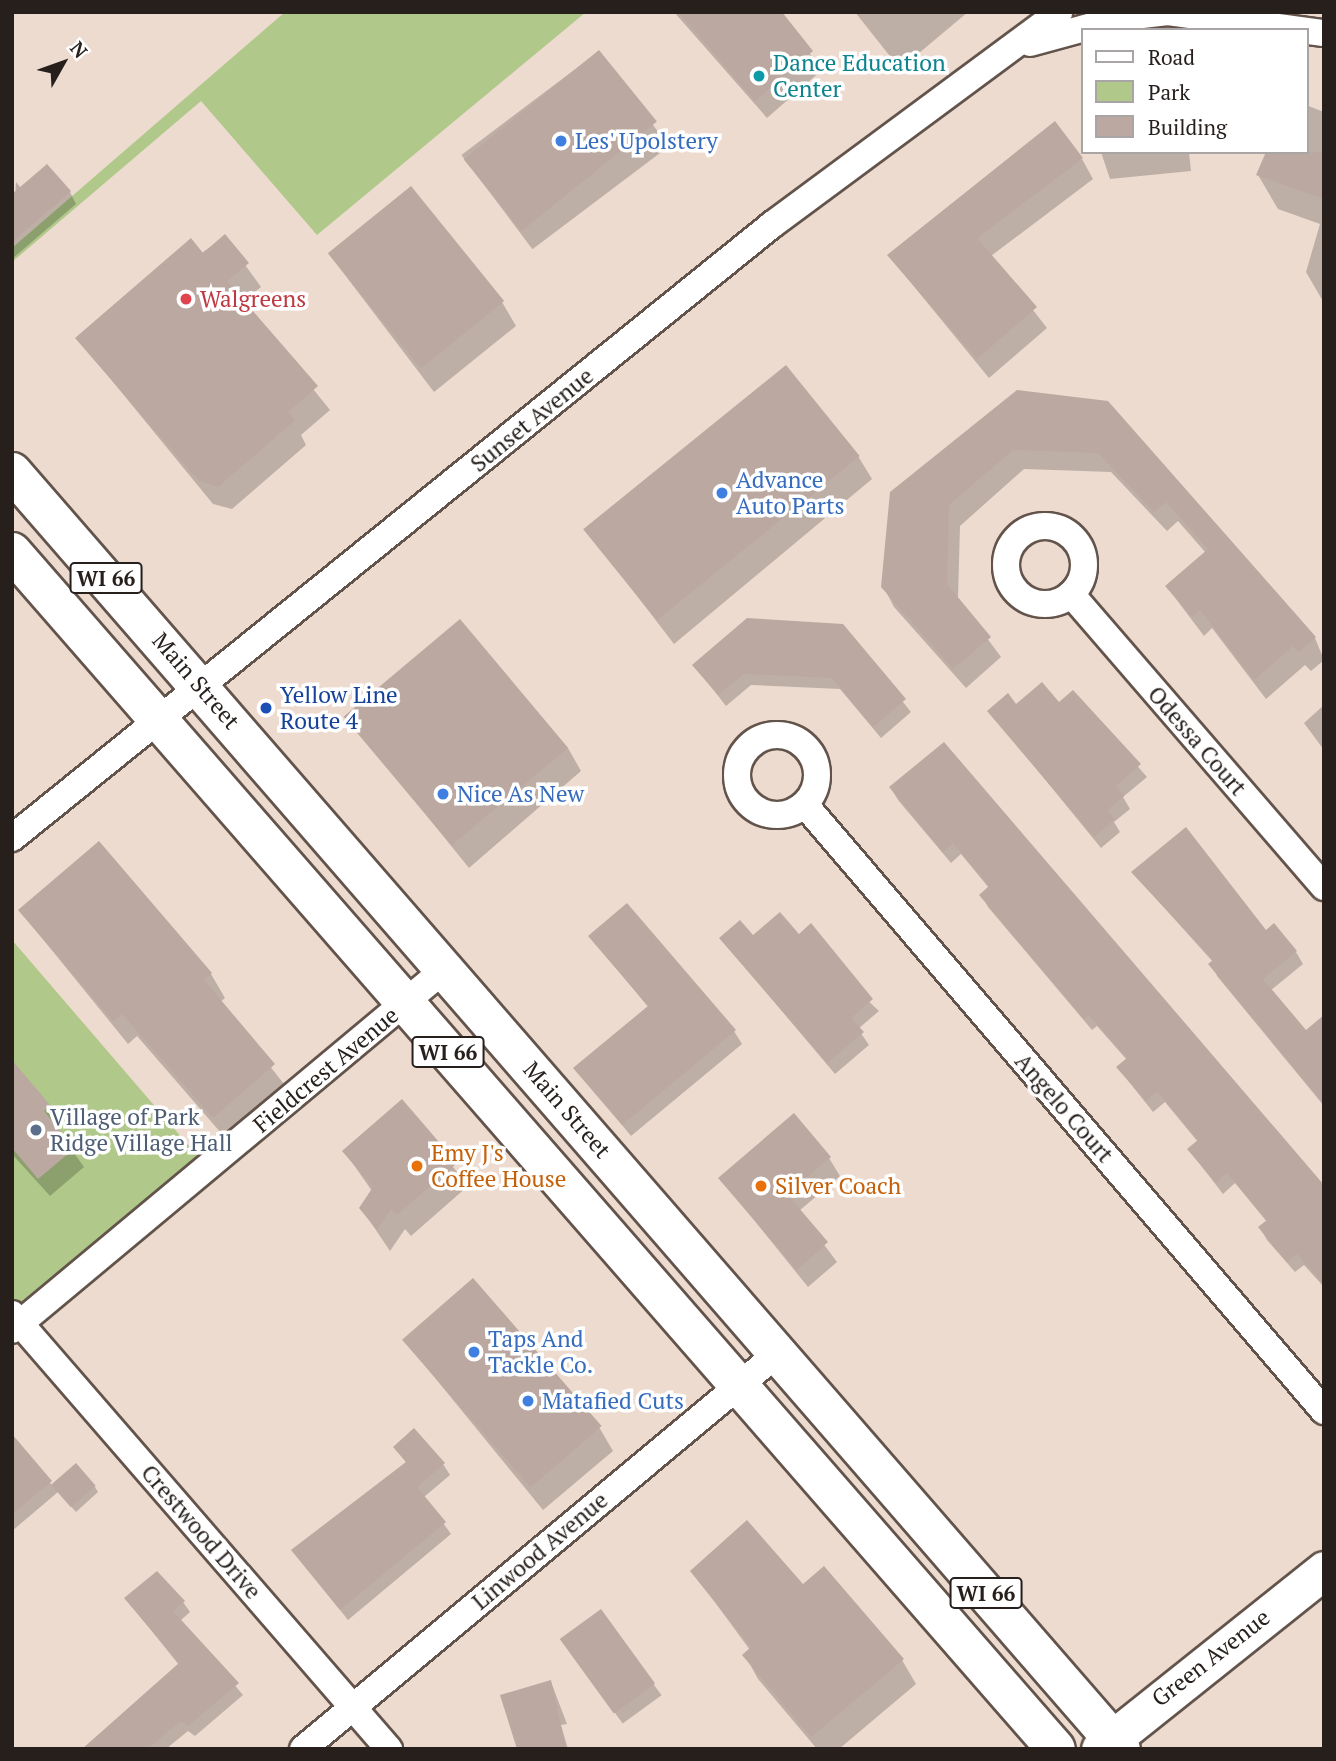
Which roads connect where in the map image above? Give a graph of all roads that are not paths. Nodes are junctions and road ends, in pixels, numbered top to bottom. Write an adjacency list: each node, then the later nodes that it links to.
1 (1059, 12): 6 (street, Sunset Avenue)
2 (1125, 15): 3 (street); 4 (street)
3 (1082, 28)
4 (1293, 28)
5 (1080, 29): 6 (street)
6 (1006, 51): 10 (street, Sunset Avenue)
7 (12, 472): 10 (main road, Main Street / WI 66)
8 (12, 552): 11 (main road, WI 66)
9 (1071, 594): 14 (street, Odessa Court)
10 (199, 684): 11 (street, Sunset Avenue); 15 (main road, Main Street / WI 66)
11 (158, 718): 13 (street, Sunset Avenue); 16 (main road, WI 66)
12 (805, 805): 20 (street, Angelo Court)
13 (12, 838)
14 (1324, 887)
15 (445, 970): 16 (street, Fieldcrest Avenue); 18 (main road, Main Street / WI 66)
16 (406, 1003): 17 (street, Fieldcrest Avenue); 19 (main road, WI 66)
17 (15, 1323): 22 (street, Crestwood Drive)
18 (778, 1353): 19 (street, Linwood Avenue); 23 (main road, Main Street / WI 66)
19 (739, 1386): 22 (street, Linwood Avenue); 26 (main road, WI 66)
20 (1324, 1411)
21 (1324, 1570): 23 (street, Green Avenue)
22 (352, 1707): 24 (street, Linwood Avenue); 25 (street, Crestwood Drive)
23 (1111, 1745)
24 (303, 1749)
25 (389, 1749)
26 (1056, 1749)

